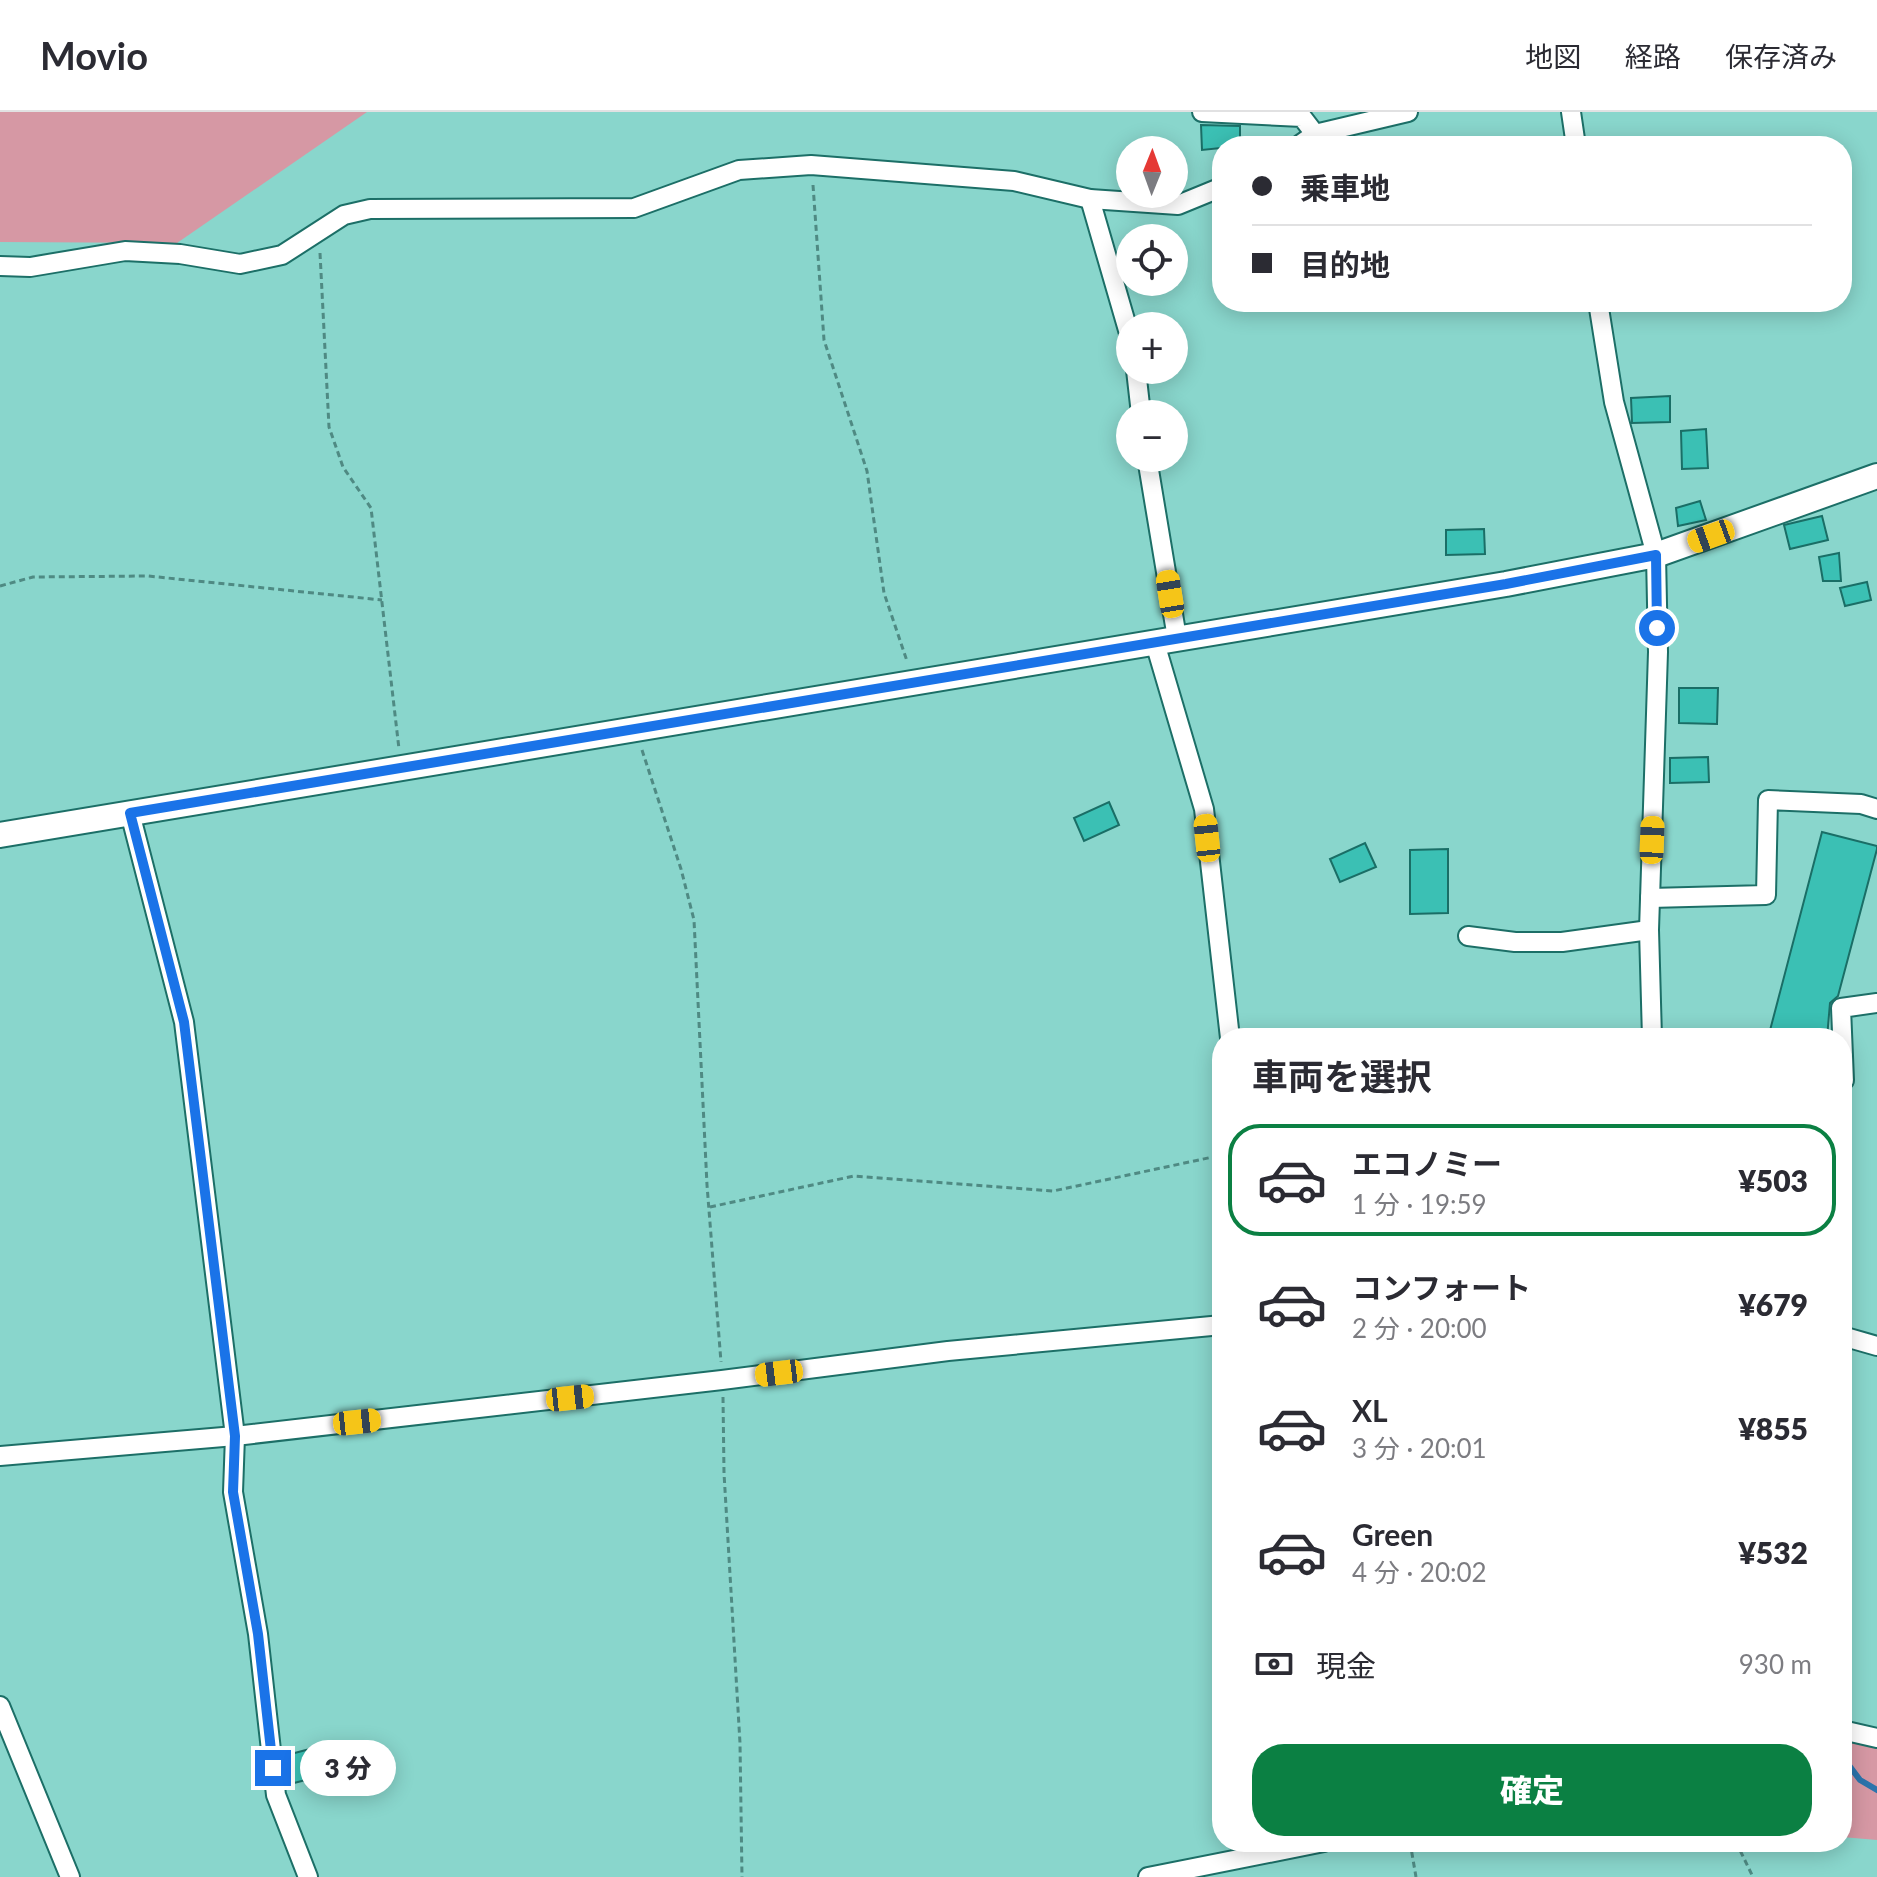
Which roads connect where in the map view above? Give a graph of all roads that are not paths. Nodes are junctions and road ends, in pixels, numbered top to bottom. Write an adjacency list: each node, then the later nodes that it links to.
1 (1202, 112): 4 (street)
2 (1408, 112): 4 (street)
3 (1571, 112): 6 (street)
4 (1315, 134): 5 (street)
5 (1312, 136)
6 (1575, 136)
7 (1212, 191): 8 (street)
8 (1090, 199): 9 (street); 10 (street)
9 (0, 266)
10 (1123, 312)
11 (1600, 312): 14 (street)
12 (1148, 472): 15 (street)
13 (1877, 476): 14 (street)
14 (1656, 555): 15 (street); 19 (street)
15 (1166, 641): 17 (street); 23 (street)
16 (1877, 809): 19 (street)
17 (130, 813): 18 (street); 29 (street)
18 (0, 835)
19 (1650, 898): 20 (street)
20 (1649, 930): 21 (street); 24 (street)
21 (1468, 936)
22 (1877, 1003): 25 (street)
23 (1229, 1028)
24 (1652, 1028)
25 (1842, 1028)
26 (1212, 1326): 29 (street)
27 (1852, 1339): 28 (street)
28 (1877, 1346)
29 (235, 1436): 30 (street); 36 (street)
30 (0, 1456)
31 (0, 1706): 35 (street)
32 (1852, 1732): 33 (street)
33 (1877, 1738)
34 (1273, 1852): 37 (street)
35 (70, 1877)
36 (308, 1877)
37 (1148, 1877)

